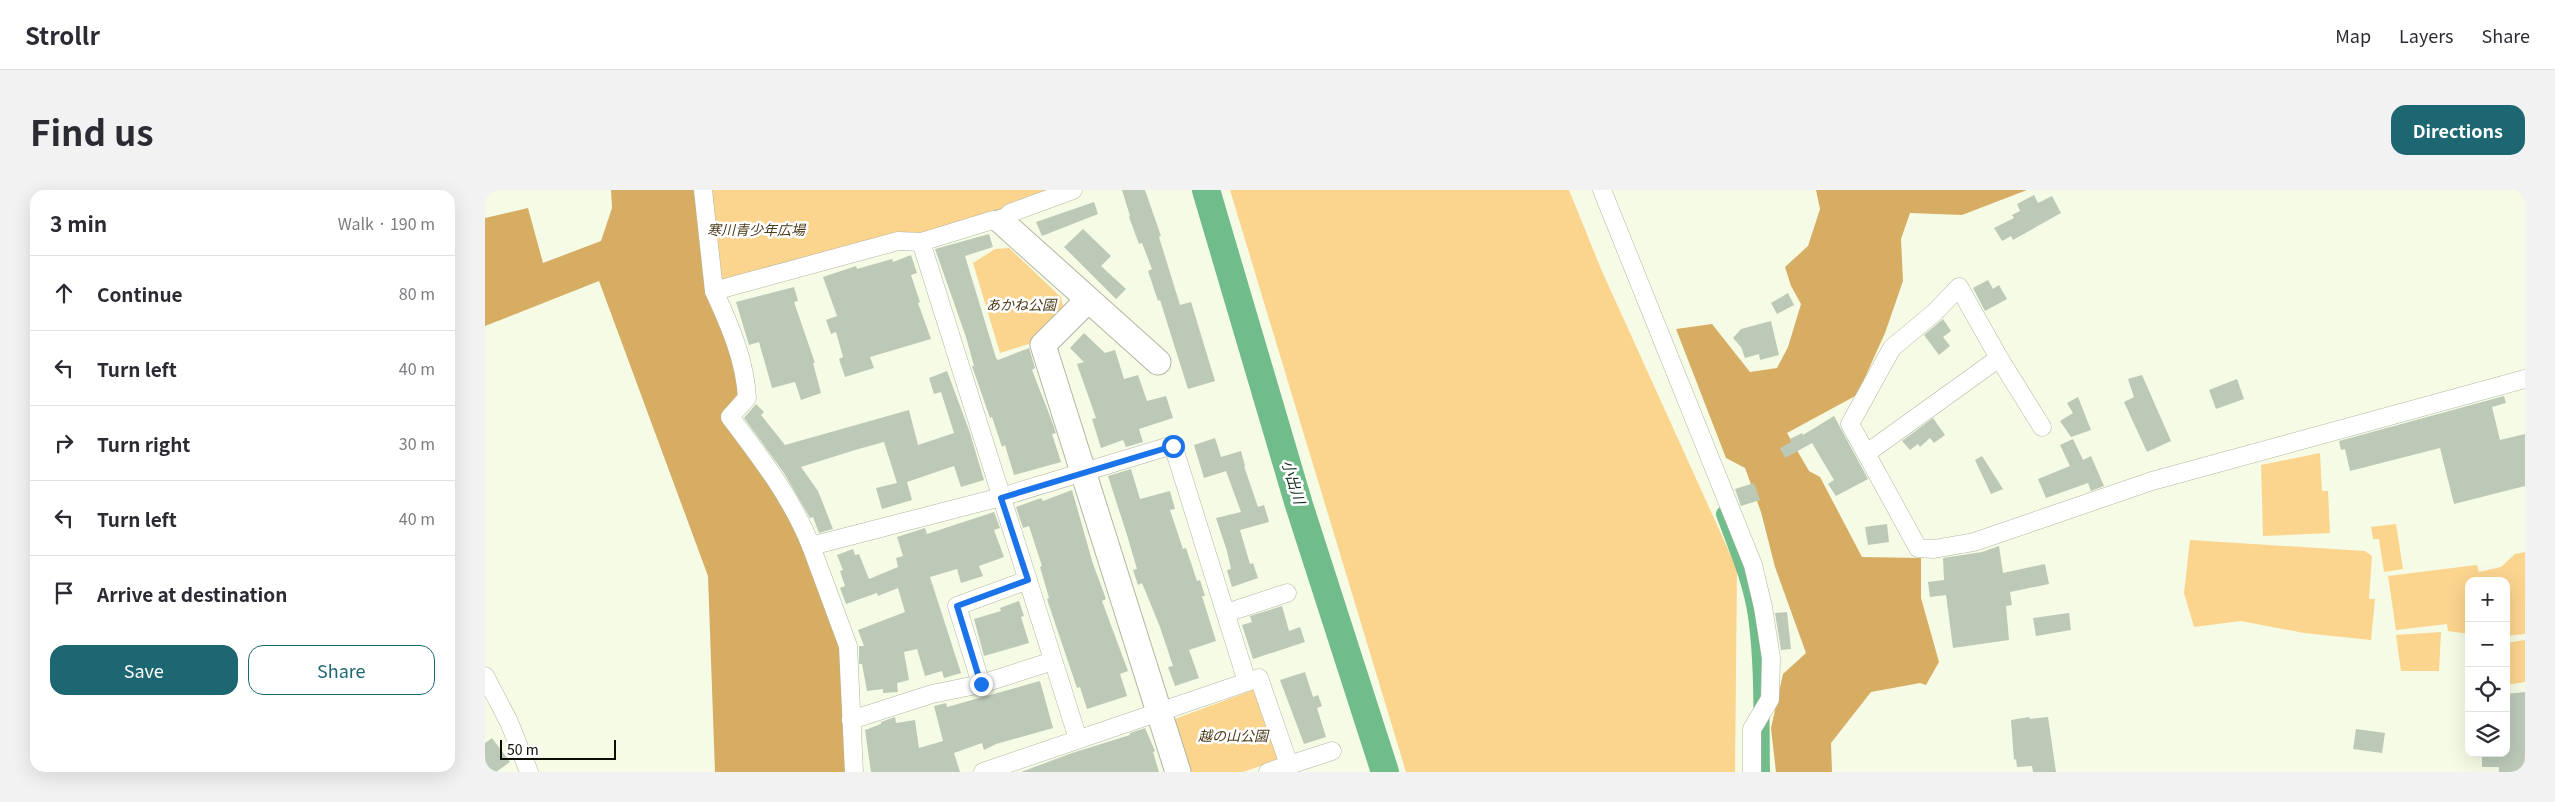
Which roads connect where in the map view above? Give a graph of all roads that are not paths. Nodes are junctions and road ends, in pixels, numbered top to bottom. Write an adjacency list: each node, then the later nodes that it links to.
1 (703, 190): 6 (street)
2 (1073, 190): 4 (street)
3 (1603, 190): 33 (street)
4 (1003, 222): 5 (street); 7 (street)
5 (921, 242): 6 (street); 14 (street)
6 (714, 291): 15 (street)
7 (1088, 300): 9 (street); 13 (street)
8 (1999, 358): 11 (street); 12 (street); 12 (street)
9 (1157, 362)
10 (2525, 379): 12 (street)
11 (2042, 427)
12 (1867, 453)
13 (1083, 472): 14 (street); 18 (street); 23 (street)
14 (1001, 498): 15 (street); 16 (street)
15 (811, 546): 24 (street)
16 (1028, 580): 19 (street); 22 (street)
17 (1287, 593): 18 (street)
18 (1226, 613): 21 (street)
19 (1053, 661): 22 (street); 25 (street)
20 (485, 676): 28 (street)
21 (1247, 682): 23 (street); 27 (street)
22 (981, 684): 24 (street)
23 (1159, 712): 25 (street); 31 (street)
24 (851, 720): 29 (street)
25 (1078, 739): 30 (street)
26 (1332, 751): 27 (street)
27 (1289, 765): 32 (street)
28 (529, 772)
29 (854, 772)
30 (983, 772)
31 (1178, 772)
32 (1268, 772)
33 (1752, 772)

